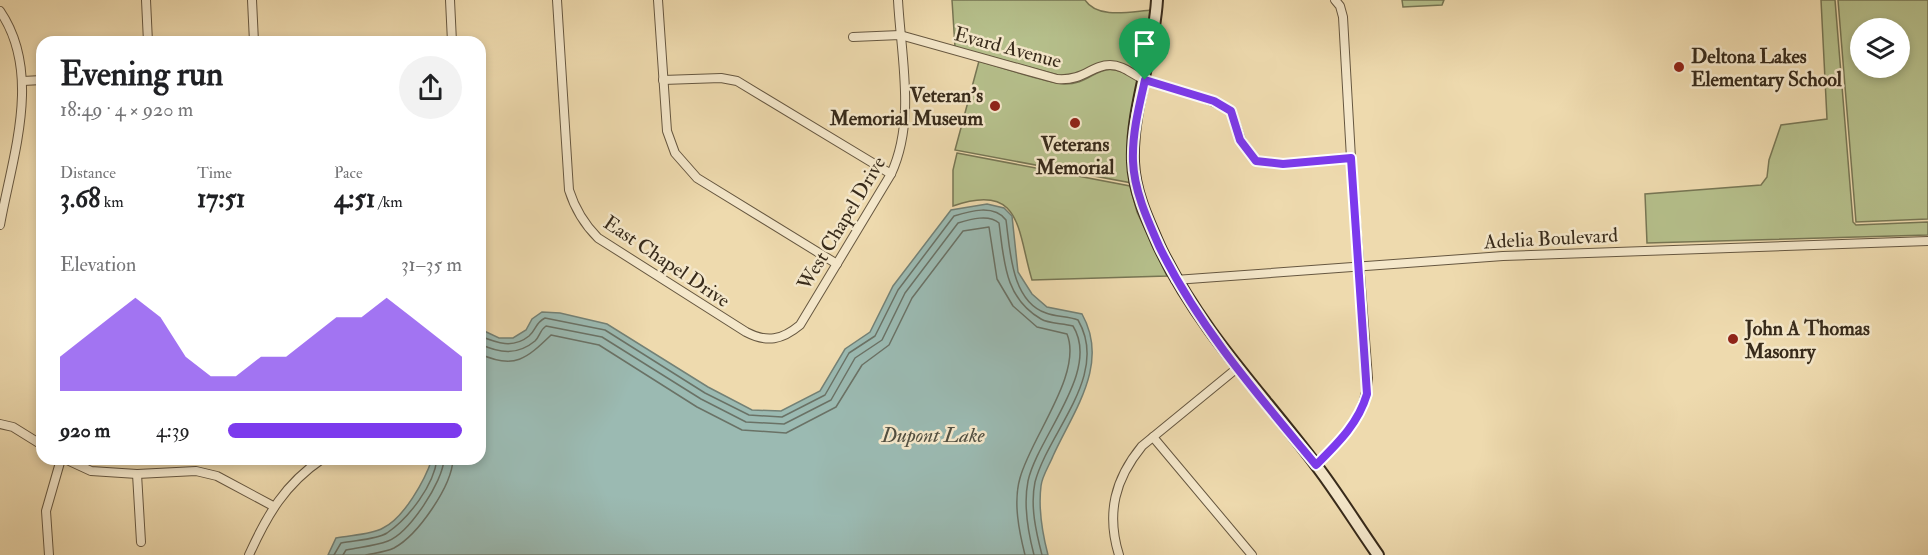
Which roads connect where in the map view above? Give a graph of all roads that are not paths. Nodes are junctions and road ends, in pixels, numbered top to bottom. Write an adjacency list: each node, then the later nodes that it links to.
1 (146, 0): 11 (street)
2 (252, 0): 12 (street)
3 (450, 0): 13 (street)
4 (557, 0): 26 (street, East Chapel Drive)
5 (658, 0): 16 (street)
6 (898, 0): 10 (street, West Chapel Drive)
7 (1157, 0): 17 (street)
8 (1335, 0): 19 (street)
9 (0, 11): 18 (street)
10 (900, 35): 14 (street, Evard Avenue); 17 (street, Evard Avenue); 20 (street, West Chapel Drive)
11 (148, 36)
12 (254, 36)
13 (452, 36)
14 (853, 37)
15 (36, 80): 18 (street)
16 (663, 80): 20 (street); 23 (street)
17 (1145, 80): 19 (street, Evard Avenue); 25 (street)
18 (23, 81): 21 (street)
19 (1351, 158): 24 (street)
20 (891, 174): 23 (street, West Chapel Drive)
21 (0, 220)
22 (1928, 240): 24 (street, Adelia Boulevard)
23 (837, 264): 26 (street, West Chapel Drive)
24 (1359, 267): 25 (street, Adelia Boulevard); 34 (street)
25 (1175, 280): 27 (street)
26 (776, 339)
27 (1236, 369): 29 (street); 34 (street)
28 (0, 424): 30 (street)
29 (1153, 437): 40 (street); 41 (street)
30 (36, 441)
31 (59, 465): 38 (street)
32 (78, 465): 35 (street)
33 (314, 465): 36 (street)
34 (1316, 465): 42 (street)
35 (137, 474): 36 (street); 37 (street)
36 (273, 506): 39 (street)
37 (141, 542)
38 (48, 555)
39 (249, 555)
40 (1119, 555)
41 (1252, 555)
42 (1378, 555)

